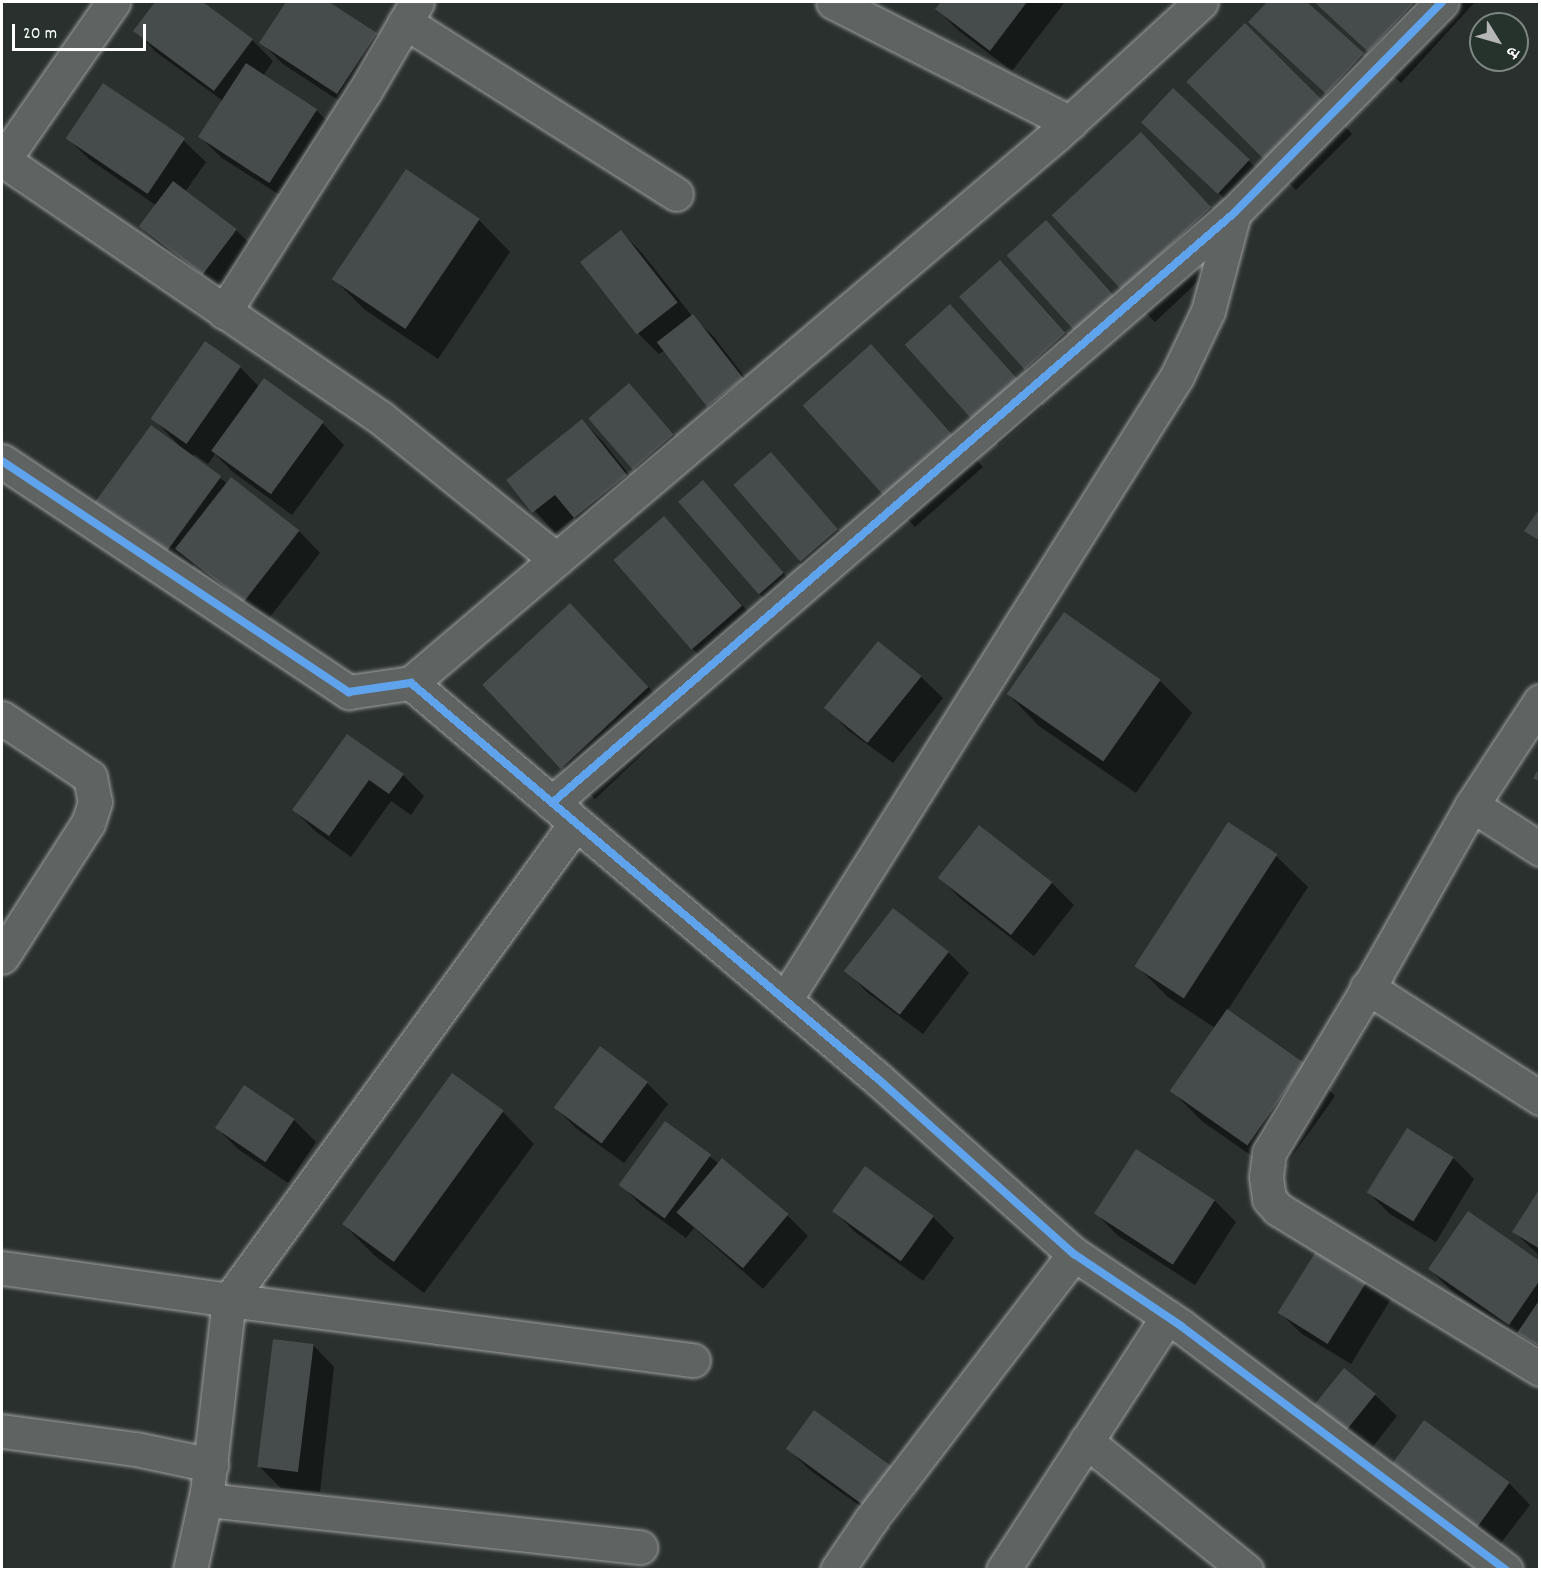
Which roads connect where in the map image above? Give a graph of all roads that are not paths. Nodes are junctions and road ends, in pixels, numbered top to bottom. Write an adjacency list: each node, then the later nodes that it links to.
1 (112, 2): 7 (street)
2 (833, 2): 6 (street)
3 (1201, 2): 6 (street)
4 (1442, 2): 9 (street)
5 (411, 12): 8 (street); 10 (street)
6 (1070, 123): 12 (street)
7 (2, 161): 10 (street)
8 (676, 194)
9 (1234, 213): 17 (street); 21 (street)
10 (224, 312): 12 (street)
11 (2, 461): 13 (street)
12 (556, 559): 13 (street)
13 (411, 683): 17 (street)
14 (1539, 701): 16 (street)
15 (2, 718): 19 (street)
16 (1472, 805): 18 (street); 20 (street)
17 (564, 813): 21 (street); 25 (street)
18 (1539, 849)
19 (2, 957)
20 (1367, 987): 22 (street); 28 (street)
21 (785, 1000): 23 (street)
22 (1539, 1098)
23 (1074, 1254): 26 (street); 35 (street)
24 (2, 1268): 25 (street)
25 (229, 1300): 27 (street); 31 (street)
26 (1167, 1317): 30 (street); 38 (street)
27 (693, 1360)
28 (1539, 1369)
29 (2, 1431): 31 (street)
30 (1086, 1441): 36 (street); 37 (street)
31 (211, 1465): 32 (street)
32 (206, 1500): 33 (street); 34 (street)
33 (640, 1547)
34 (190, 1569)
35 (837, 1569)
36 (1003, 1569)
37 (1246, 1569)
38 (1506, 1569)

